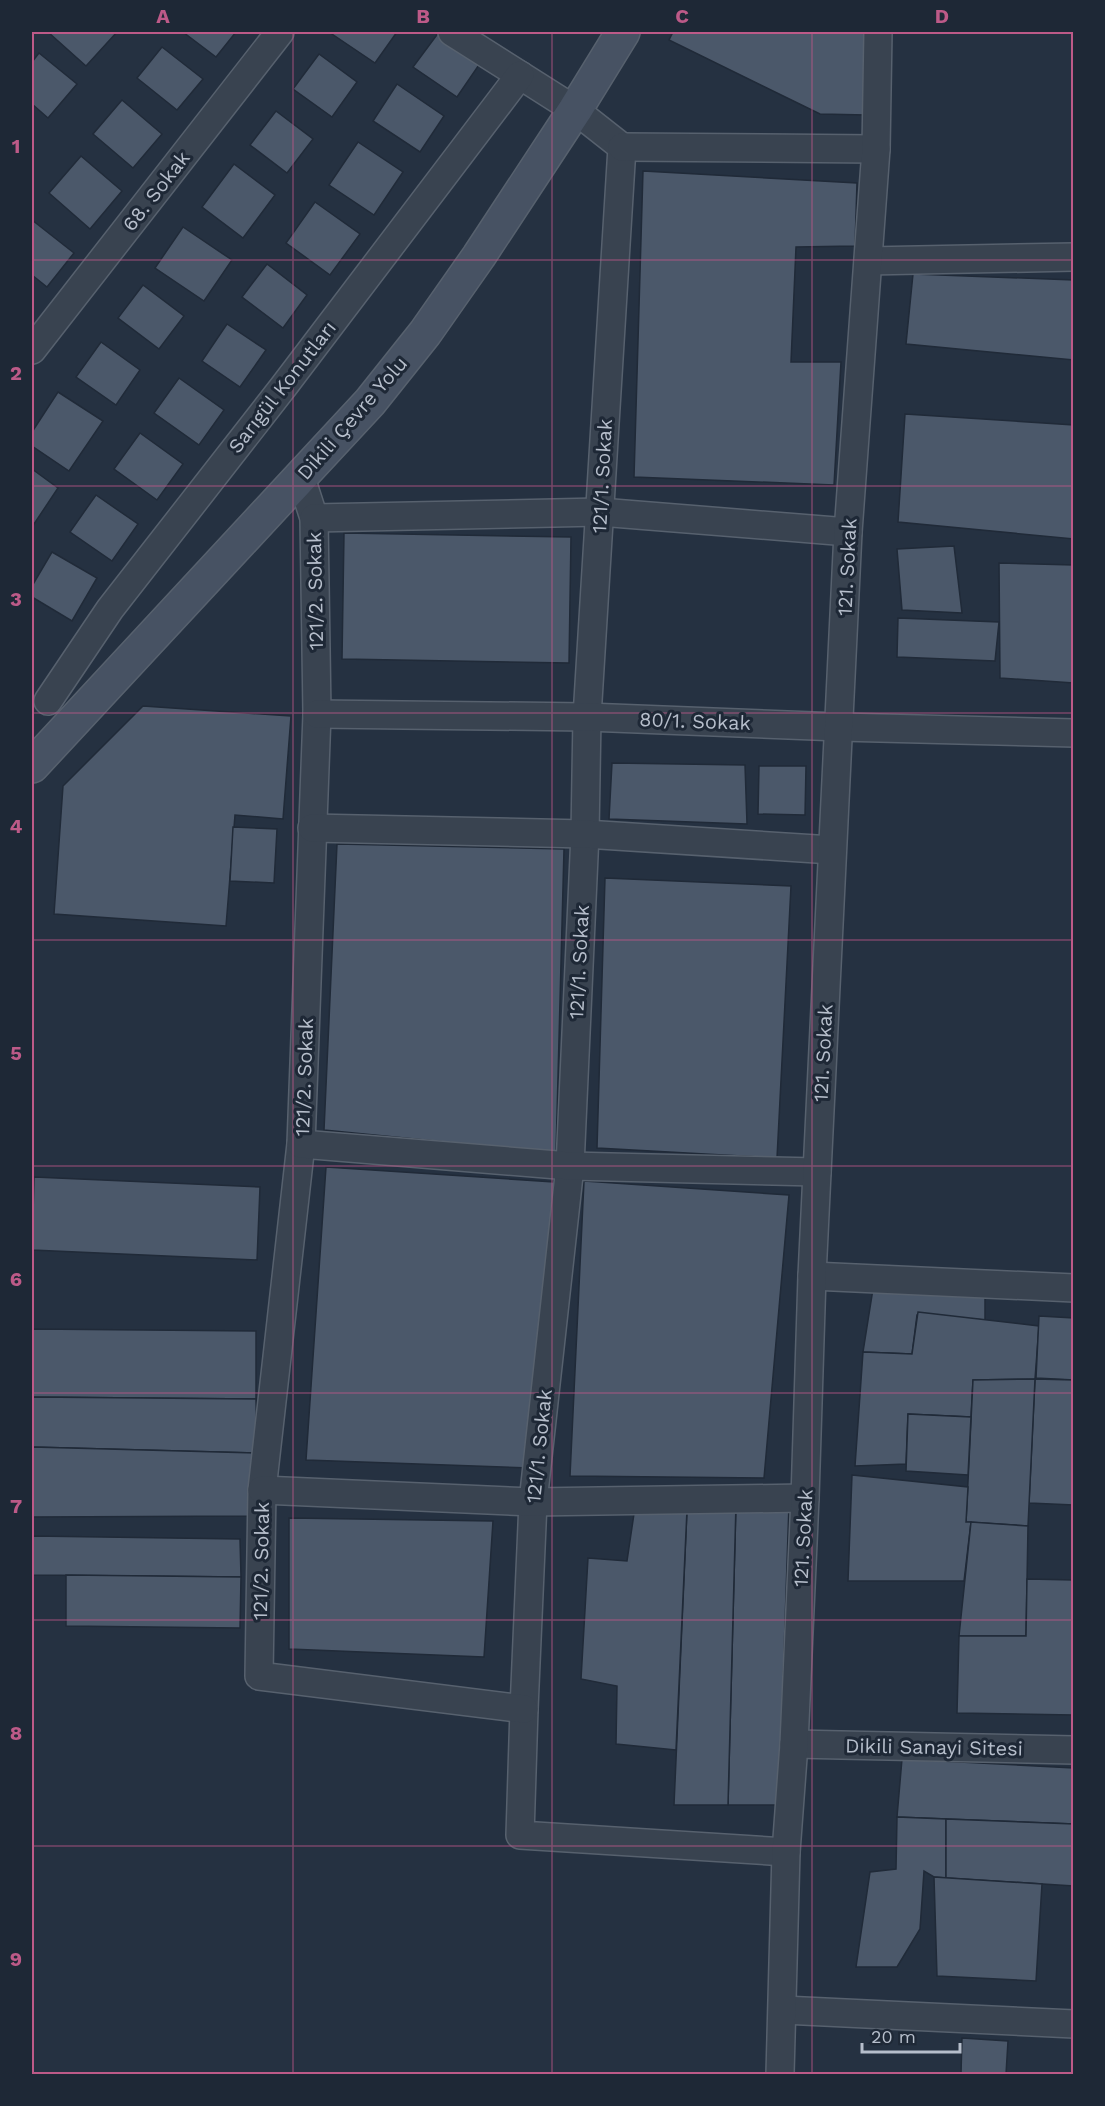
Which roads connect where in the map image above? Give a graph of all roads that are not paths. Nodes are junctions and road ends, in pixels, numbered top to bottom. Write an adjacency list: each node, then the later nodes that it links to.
1 (280, 32): 11 (street, 68. Sokak)
2 (452, 32): 5 (street)
3 (623, 32): 6 (main road, Dikili Çevre Yolu)
4 (878, 32): 8 (street, 121. Sokak)
5 (519, 75): 6 (street); 16 (street, Sarıgül Konutları)
6 (575, 110): 7 (street); 12 (main road, Dikili Çevre Yolu)
7 (622, 147): 8 (street); 13 (street, 121/1. Sokak)
8 (876, 149): 10 (street, 121. Sokak)
9 (1074, 257): 10 (street)
10 (868, 261): 15 (street, 121. Sokak)
11 (32, 350)
12 (301, 478): 14 (street, 121/2. Sokak); 19 (main road, Dikili Çevre Yolu)
13 (600, 512): 14 (street); 15 (street); 18 (street, 121/1. Sokak)
14 (314, 519): 17 (street, 121/2. Sokak)
15 (848, 532): 20 (street, 121. Sokak)
16 (40, 696): 19 (street)
17 (316, 714): 18 (street, 80/1. Sokak); 23 (street, 121/2. Sokak)
18 (587, 717): 20 (street, 80/1. Sokak); 24 (street, 121/1. Sokak)
19 (76, 718): 22 (main road, Dikili Çevre Yolu)
20 (840, 727): 21 (street, 80/1. Sokak); 25 (street, 121. Sokak)
21 (1074, 733)
22 (32, 766)
23 (312, 828): 24 (street); 26 (street, 121/2. Sokak)
24 (585, 834): 25 (street); 27 (street, 121/1. Sokak)
25 (832, 850): 28 (street, 121. Sokak)
26 (302, 1144): 27 (street); 31 (street, 121/2. Sokak)
27 (570, 1166): 28 (street); 33 (street, 121/1. Sokak)
28 (817, 1172): 29 (street, 121. Sokak)
29 (812, 1276): 30 (street); 32 (street, 121. Sokak)
30 (1074, 1288)
31 (261, 1490): 33 (street); 34 (street, 121/2. Sokak)
32 (805, 1498): 33 (street); 35 (street, 121. Sokak)
33 (533, 1502): 34 (street, 121/1. Sokak)
34 (524, 1709): 37 (street, 121/1. Sokak)
35 (794, 1744): 36 (street, Dikili Sanayi Sitesi); 37 (street, 121. Sokak)
36 (1074, 1750)
37 (786, 1852): 38 (street, 121. Sokak)
38 (783, 2010): 39 (street); 40 (street, 121. Sokak)
39 (1074, 2024)
40 (780, 2074)

